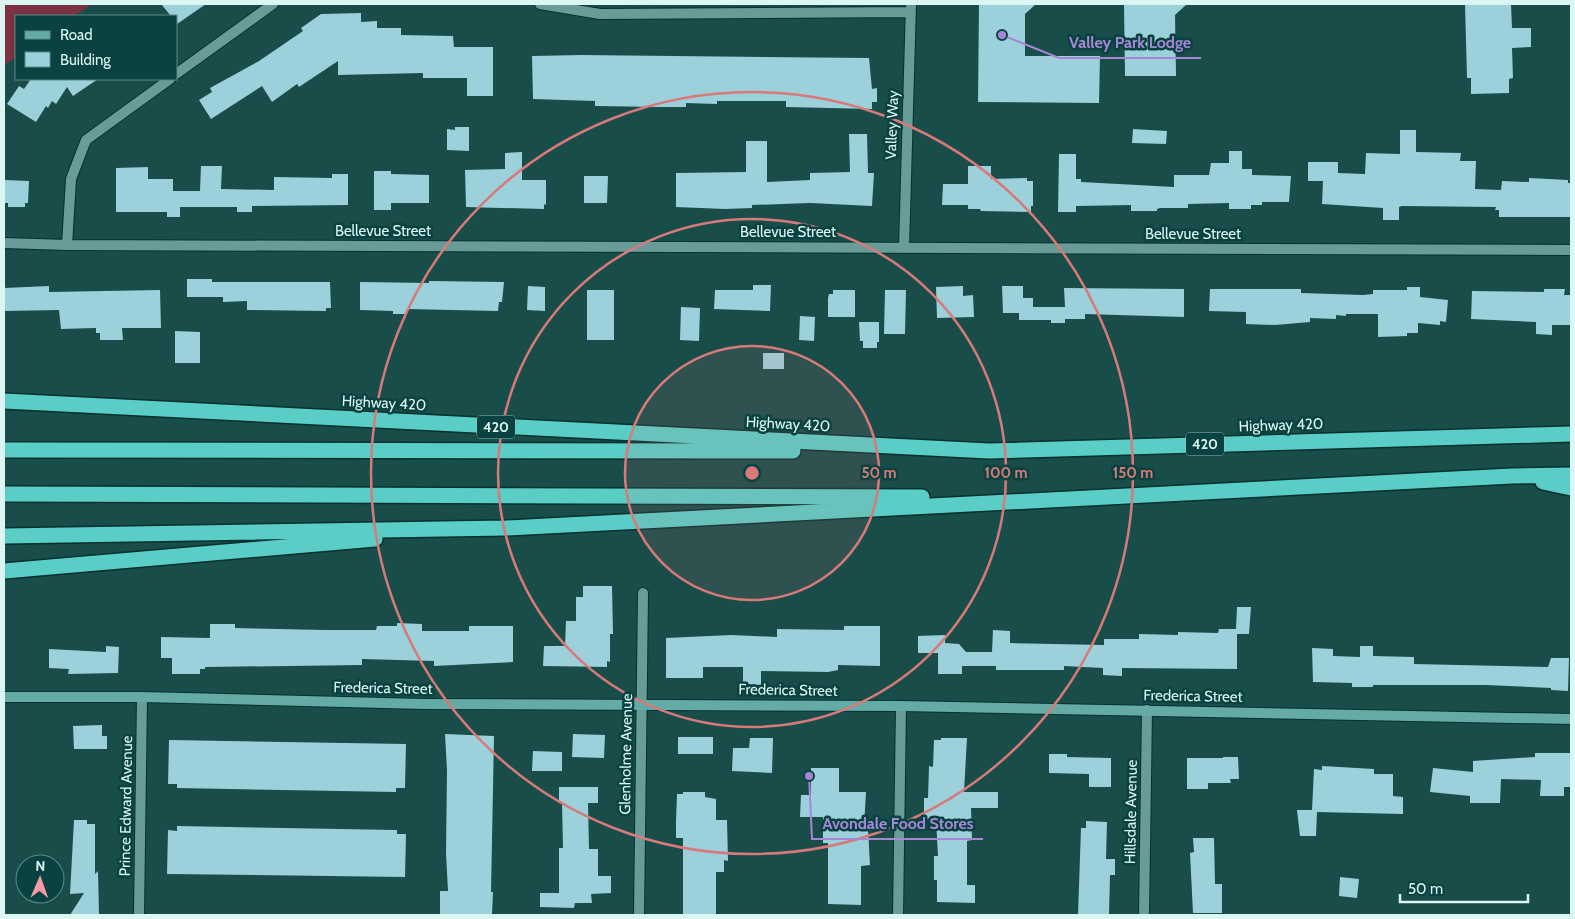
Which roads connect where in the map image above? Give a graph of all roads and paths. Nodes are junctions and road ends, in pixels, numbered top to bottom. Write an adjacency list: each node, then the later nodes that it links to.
1 (273, 4): 4 (street)
2 (540, 4): 3 (street)
3 (910, 8): 8 (street, Valley Way)
4 (178, 73)
5 (169, 80): 7 (street)
6 (4, 243): 7 (street, Bellevue Street)
7 (67, 245): 8 (street, Bellevue Street)
8 (904, 248): 9 (street, Bellevue Street)
9 (1571, 250)
10 (4, 401): 13 (highway, Highway 420 / 420)
11 (1571, 434): 13 (highway, Highway 420 / 420)
12 (4, 450): 13 (highway)
13 (989, 451)
14 (1571, 475): 15 (highway)
15 (1512, 476): 16 (highway); 18 (highway)
16 (1571, 488)
17 (4, 494): 18 (highway)
18 (1096, 498): 19 (highway)
19 (506, 528): 20 (highway); 21 (highway)
20 (4, 536)
21 (4, 571)
22 (642, 593): 25 (street, Glenholme Avenue)
23 (4, 697): 24 (street, Frederica Street)
24 (142, 697): 25 (street, Frederica Street); 29 (street, Prince Edward Avenue)
25 (641, 703): 26 (street, Frederica Street); 30 (street, Glenholme Avenue)
26 (901, 706): 27 (street, Frederica Street); 31 (street)
27 (1147, 710): 28 (street, Frederica Street); 32 (street, Hillsdale Avenue)
28 (1571, 719)
29 (139, 915)
30 (639, 915)
31 (898, 915)
32 (1144, 915)

